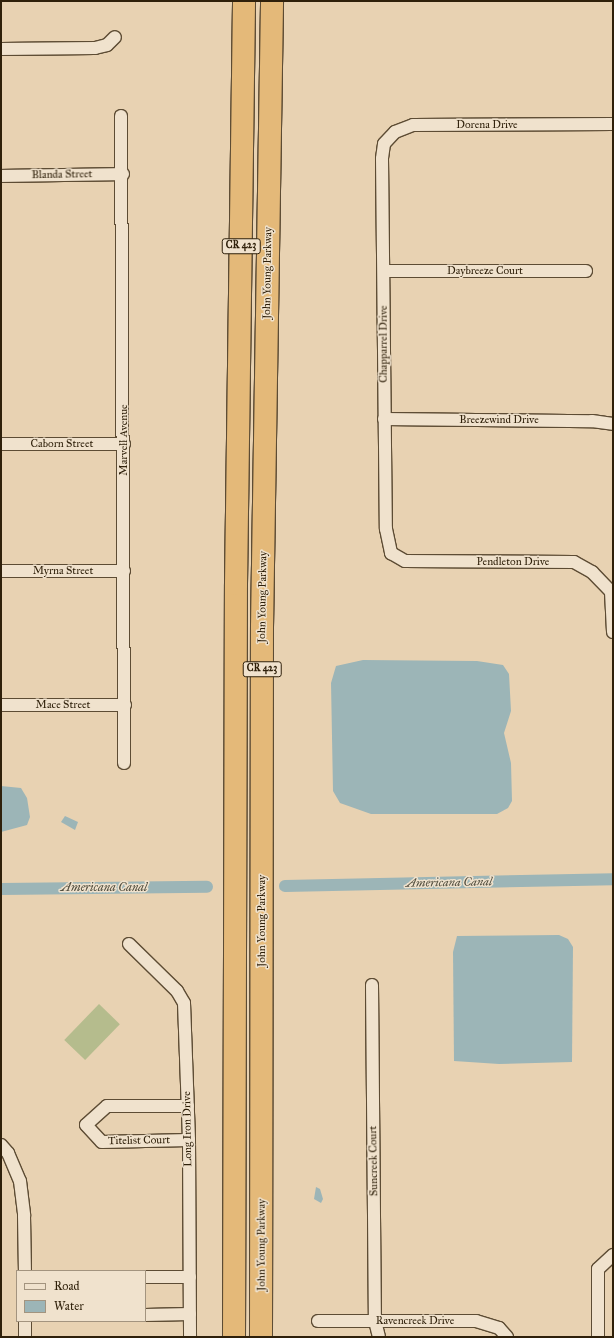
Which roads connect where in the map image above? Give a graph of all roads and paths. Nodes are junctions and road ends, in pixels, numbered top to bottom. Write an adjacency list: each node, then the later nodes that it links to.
1 (244, 1): 19 (highway, CR 423)
2 (272, 1): 20 (highway, John Young Parkway / CR 423)
3 (115, 37): 4 (street)
4 (1, 49)
5 (121, 116): 8 (street, Marvell Avenue)
6 (613, 124): 7 (street, Dorena Drive)
7 (382, 159): 11 (street, Chapparrel Drive)
8 (123, 174): 9 (street, Blanda Street); 15 (street, Marvell Avenue)
9 (1, 176)
10 (586, 271): 11 (street, Daybreeze Court)
11 (384, 272): 12 (street, Chapparrel Drive)
12 (384, 419): 13 (street, Breezewind Drive); 16 (street, Chapparrel Drive)
13 (613, 424)
14 (1, 444): 15 (street, Caborn Street)
15 (124, 444): 18 (street, Marvell Avenue)
16 (386, 529): 21 (street, Pendleton Drive)
17 (1, 571): 18 (street, Myrna Street)
18 (124, 571): 23 (street, Marvell Avenue)
19 (236, 584): 20 (highway); 39 (highway, CR 423)
20 (262, 627): 42 (highway, John Young Parkway / CR 423)
21 (613, 632)
22 (1, 705): 23 (street, Mace Street)
23 (125, 705): 24 (street, Marvell Avenue)
24 (124, 763)
25 (130, 944): 27 (street, Long Iron Drive)
26 (372, 985): 37 (street, Suncreek Court)
27 (188, 1106): 28 (street, Long Iron Drive); 28 (street, Titelist Court)
28 (189, 1140): 33 (street, Long Iron Drive)
29 (1, 1145): 31 (street)
30 (611, 1255): 45 (street)
31 (25, 1270)
32 (146, 1277): 33 (street)
33 (190, 1277): 34 (street, Long Iron Drive)
34 (190, 1314): 35 (street); 41 (street, Long Iron Drive)
35 (146, 1315)
36 (318, 1321): 37 (street, Ravencreek Drive)
37 (375, 1321): 43 (street, Suncreek Court); 44 (street, Ravencreek Drive)
38 (25, 1322): 40 (street)
39 (237, 1334)
40 (25, 1337)
41 (190, 1337)
42 (261, 1337)
43 (379, 1337)
44 (507, 1337)
45 (598, 1337)

